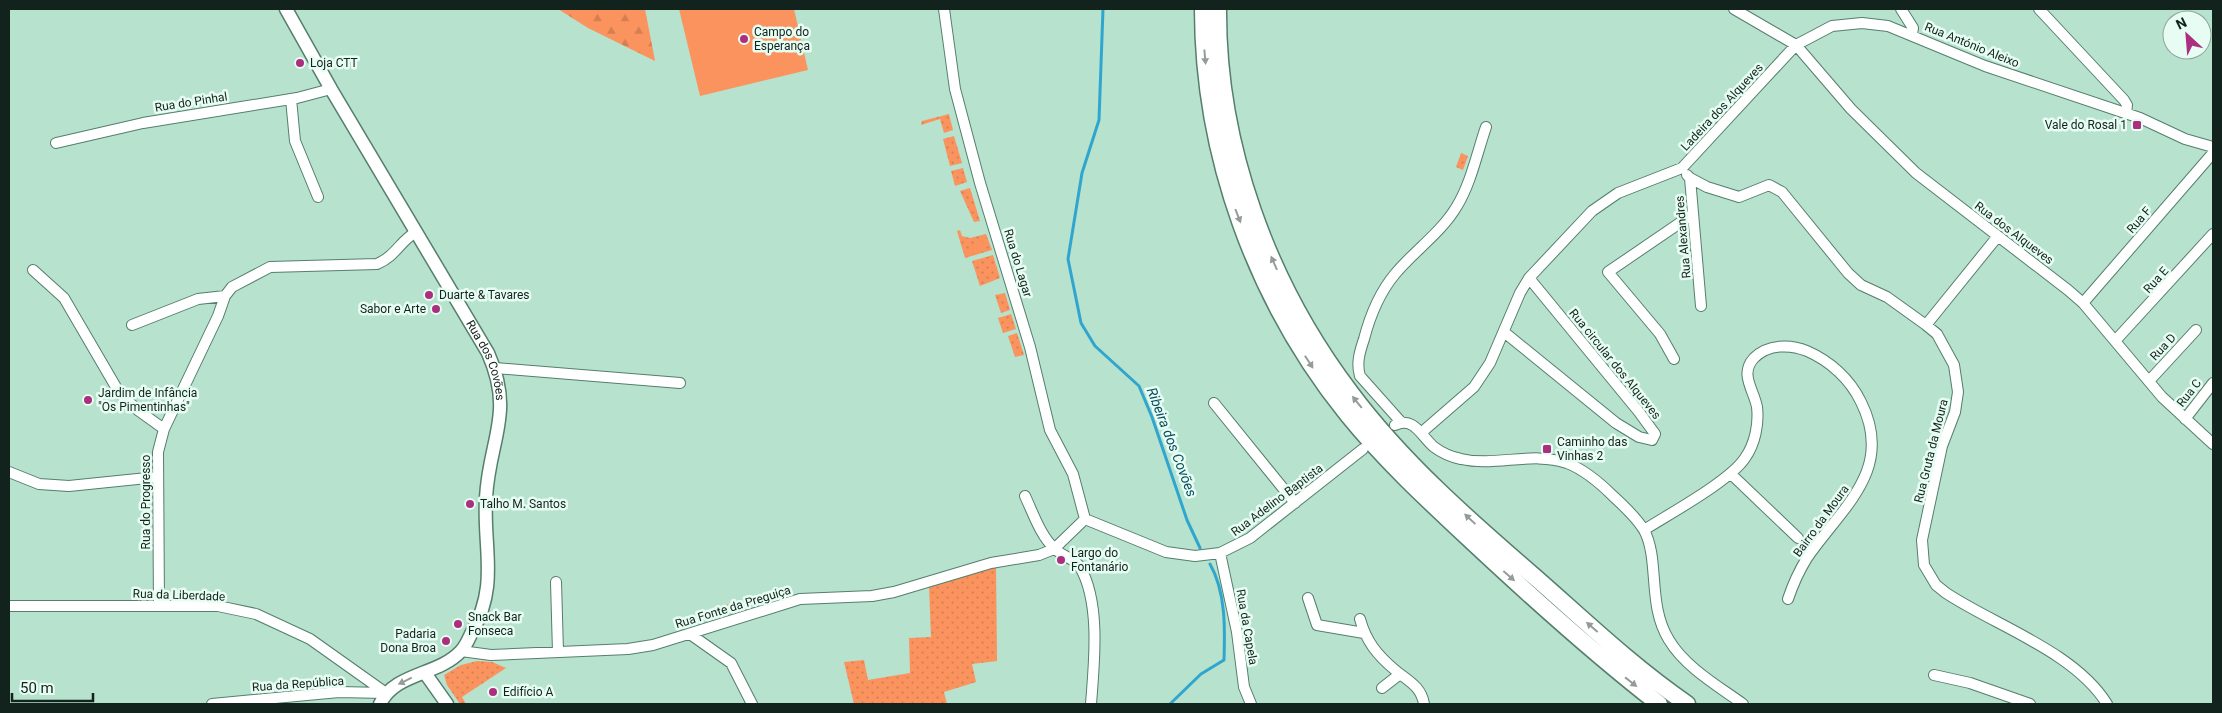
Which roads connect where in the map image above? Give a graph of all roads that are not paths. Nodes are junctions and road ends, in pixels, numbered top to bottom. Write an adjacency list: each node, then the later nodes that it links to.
1 (286, 9): 10 (street, Rua dos Covões)
2 (944, 9): 50 (street, Rua do Lagar)
3 (1203, 9): 76 (highway, one-way to 76)
4 (1218, 9): 77 (highway, one-way to 4)
5 (1734, 9): 9 (street, Rua dos Alqueves)
6 (1901, 9): 8 (street)
7 (2039, 9): 12 (street)
8 (1912, 34): 9 (street, Rua António Aleixo); 12 (street, Rua António Aleixo)
9 (1796, 45): 17 (street, Ladeira dos Alqueves); 23 (street, Rua dos Alqueves)
10 (331, 89): 11 (street, Rua do Pinhal); 21 (street, Rua dos Covões)
11 (291, 99): 14 (street, Rua do Pinhal); 19 (street)
12 (2126, 114): 15 (street, Rua António Aleixo)
13 (1486, 128): 42 (street)
14 (56, 143)
15 (2213, 147)
16 (2213, 153): 27 (street, Rua F)
17 (1682, 168): 18 (street, Rua Alexandres); 25 (street, Ladeira dos Alqueves)
18 (1690, 178): 20 (street, Rua Alexandres); 30 (street, Rua Gruta da Moura)
19 (318, 197)
20 (1693, 214): 28 (street, Rua Alexandres); 34 (street)
21 (416, 232): 26 (street); 35 (street, Rua dos Covões)
22 (2213, 234): 33 (street, Rua E)
23 (1998, 236): 27 (street, Rua dos Alqueves); 30 (street)
24 (33, 270): 41 (street)
25 (1529, 278): 32 (street, Ladeira dos Alqueves); 32 (street, Rua circular dos Alqueves)
26 (225, 296): 29 (street); 41 (street, Rua do Progresso)
27 (2082, 303): 33 (street, Rua dos Alqueves)
28 (1701, 306)
29 (132, 325)
30 (1926, 325): 80 (street, Rua Gruta da Moura)
31 (2196, 330): 36 (street, Rua D)
32 (1504, 332): 42 (street, Ladeira dos Alqueves)
33 (2115, 341): 36 (street, Rua dos Alqueves)
34 (1674, 359)
35 (495, 368): 37 (street); 63 (street, Rua dos Covões)
36 (2149, 381): 40 (street, Rua dos Alqueves)
37 (680, 383)
38 (2213, 383): 40 (street, Rua C)
39 (1214, 403): 49 (street)
40 (2185, 419): 43 (street, Rua dos Alqueves)
41 (164, 429): 47 (street, Rua do Progresso)
42 (1422, 433): 51 (street)
43 (2213, 444)
44 (1363, 450): 49 (street, Rua Adelino Baptista)
45 (9, 472): 47 (street)
46 (1731, 474): 51 (street, Bairro da Moura); 52 (street); 57 (street, Bairro da Moura)
47 (157, 477): 59 (street, Rua do Progresso)
48 (1025, 496): 53 (street)
49 (1295, 503): 54 (street, Rua Adelino Baptista)
50 (1085, 519): 53 (street, Rua Fonte da Preguiça); 54 (street, Rua Adelino Baptista)
51 (1644, 530): 78 (street)
52 (1798, 538)
53 (1054, 549): 62 (street, Rua Fonte da Preguiça); 73 (street)
54 (1220, 553): 74 (street, Rua da Capela)
55 (556, 582): 64 (street)
56 (1308, 598): 61 (street)
57 (1788, 599)
58 (9, 606): 59 (street, Rua da Liberdade)
59 (159, 606): 69 (street, Rua da Liberdade)
60 (1360, 619): 61 (street)
61 (1364, 633): 66 (street)
62 (690, 634): 64 (street, Rua Fonte da Preguiça); 72 (street)
63 (461, 651): 64 (street, Rua Fonte da Preguiça); 65 (street, Rua dos Covões)
64 (558, 652)
65 (425, 673): 69 (street, Rua dos Covões, one-way to 69); 71 (street)
66 (1400, 674): 68 (street); 75 (street)
67 (1934, 675): 79 (street)
68 (1382, 688)
69 (383, 698): 70 (street, Rua da República)
70 (212, 704)
71 (447, 704)
72 (752, 704)
73 (1091, 704)
74 (1251, 704)
75 (1424, 704)
76 (1660, 704)
77 (1687, 704)
78 (1743, 704)
79 (2030, 704)
80 (2107, 704)

